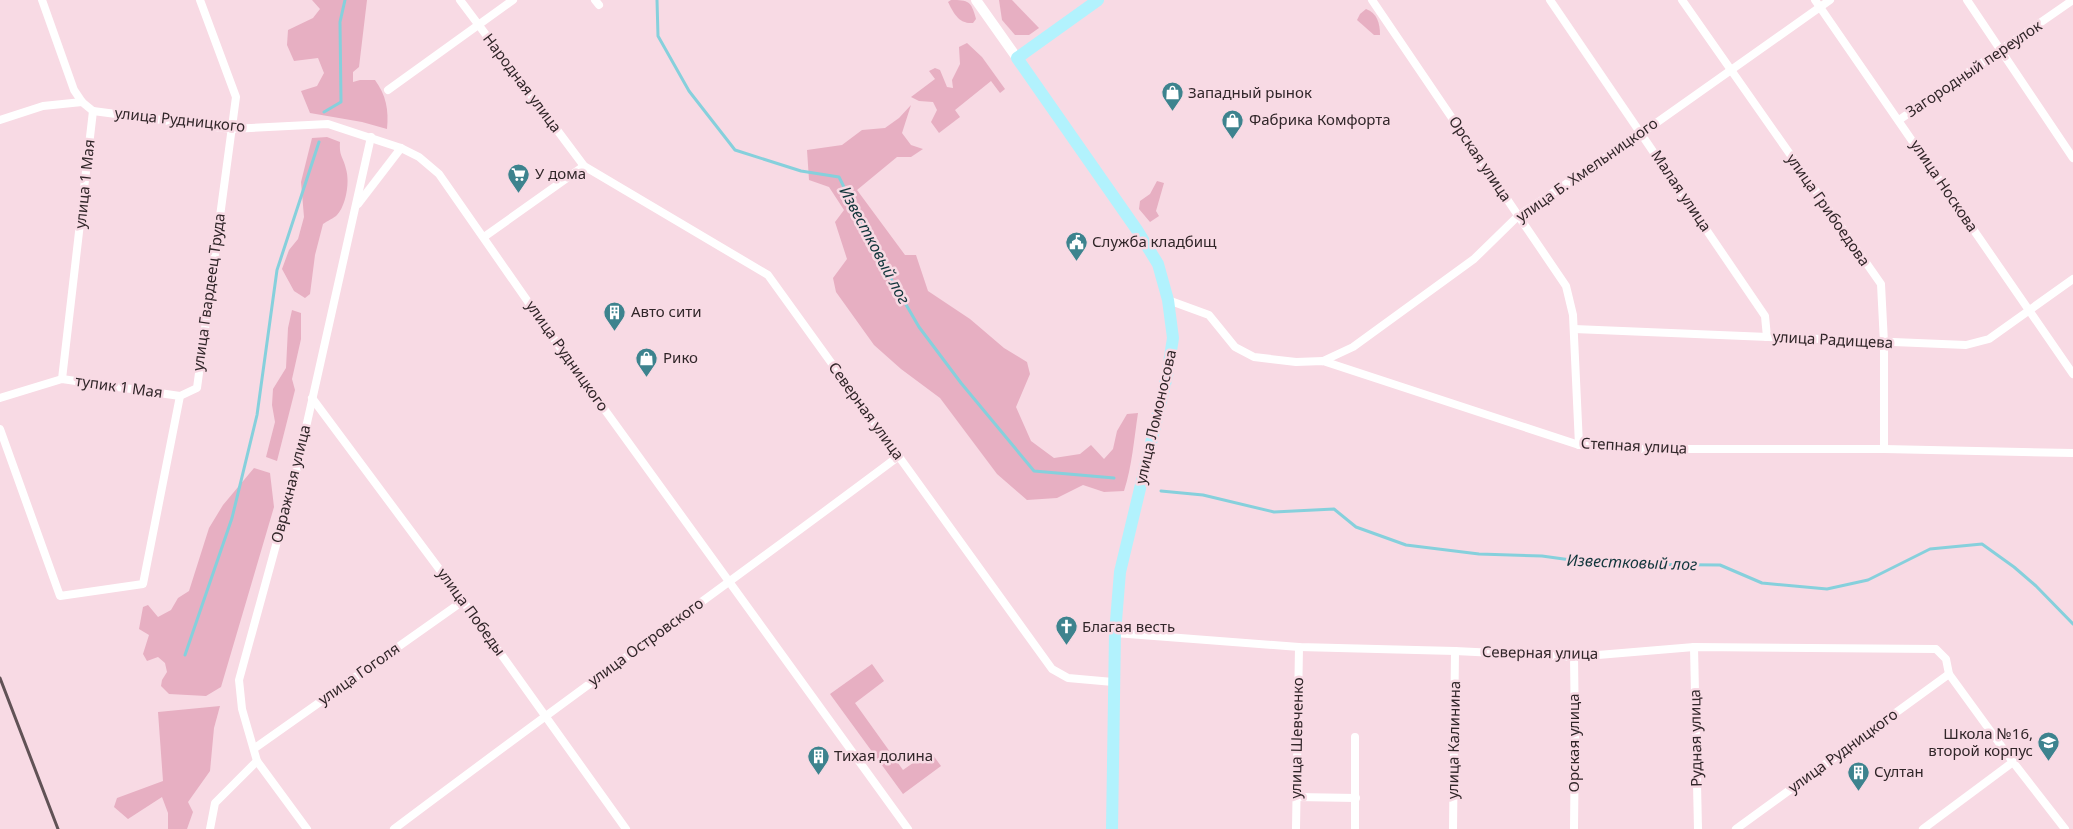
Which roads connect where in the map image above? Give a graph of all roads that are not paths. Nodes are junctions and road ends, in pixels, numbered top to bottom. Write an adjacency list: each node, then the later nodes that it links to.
1 (42, 0): 20 (street)
2 (200, 0): 24 (street, улица Гвардеец Труда)
3 (460, 0): 15 (street, Народная улица)
4 (513, 0): 15 (street)
5 (976, 0): 17 (street, улица Ломоносова)
6 (1098, 0): 17 (main road)
7 (1372, 0): 31 (street, Орская улица)
8 (1550, 0): 25 (street, Малая улица)
9 (1682, 0): 18 (street, улица Грибоедова)
10 (1815, 0): 14 (street, улица Носкова)
11 (1830, 0): 14 (street, улица Б. Хмельницкого)
12 (1967, 0): 16 (street)
13 (2073, 0): 16 (street, Загородный переулок)
14 (1820, 7): 18 (street, улица Б. Хмельницкого); 23 (street, улица Носкова)
15 (478, 24): 19 (street); 29 (street, Народная улица)
16 (2001, 51): 23 (street, Загородный переулок); 28 (street)
17 (1017, 58): 34 (main road, улица Ломоносова)
18 (1730, 69): 25 (street, улица Б. Хмельницкого); 38 (street, улица Грибоедова)
19 (388, 90)
20 (82, 102): 21 (street); 22 (street)
21 (93, 111): 24 (street, улица Рудницкого); 41 (street, улица 1 Мая)
22 (0, 120)
23 (1899, 120): 35 (street, улица Носкова)
24 (231, 129): 26 (street, улица Рудницкого); 42 (street, улица Гвардеец Труда)
25 (1642, 133): 31 (street, улица Б. Хмельницкого); 37 (street, Малая улица)
26 (371, 137): 27 (street, улица Рудницкого); 30 (street, Овражная улица)
27 (400, 148): 30 (street, Овражная улица); 32 (street, улица Рудницкого)
28 (2073, 158)
29 (584, 166): 32 (street); 49 (street, Северная улица)
30 (357, 206): 44 (street, Овражная улица)
31 (1518, 216): 36 (street, Орская улица); 39 (street, улица Б. Хмельницкого)
32 (484, 238): 50 (street, улица Рудницкого)
33 (2073, 279): 35 (street, улица Радищева)
34 (1168, 300): 39 (street, Степная улица); 52 (main road, улица Ломоносова)
35 (2030, 311): 38 (street, улица Радищева); 40 (street, улица Носкова)
36 (1574, 329): 37 (street, улица Радищева); 46 (street, Орская улица)
37 (1768, 337): 38 (street, улица Радищева)
38 (1884, 343): 47 (street, улица Грибоедова)
39 (1323, 361): 46 (street, Степная улица)
40 (2073, 374)
41 (62, 379): 42 (street, тупик 1 Мая); 43 (street, тупик 1 Мая)
42 (180, 396): 45 (street)
43 (0, 398)
44 (312, 398): 51 (street, улица Победы); 61 (street, Овражная улица)
45 (0, 429)
46 (1579, 444): 47 (street, Степная улица)
47 (1884, 449): 48 (street, Степная улица)
48 (2073, 453)
49 (899, 456): 50 (street, улица Островского); 58 (street, Северная улица)
50 (730, 583): 59 (street, улица Островского); 70 (street, улица Рудницкого)
51 (463, 601): 59 (street, улица Победы); 61 (street, улица Гоголя)
52 (1115, 633): 53 (street, Северная улица); 58 (main road, улица Ломоносова)
53 (1299, 646): 55 (street, Северная улица); 64 (street, улица Шевченко)
54 (1694, 647): 56 (street, Северная улица); 57 (street, Северная улица); 76 (street, Рудная улица)
55 (1455, 651): 56 (street, Северная улица); 74 (street, улица Калинина)
56 (1574, 657): 75 (street, Орская улица)
57 (1949, 674): 63 (street, Северная улица); 77 (street, улица Рудницкого)
58 (1113, 682): 71 (main road, улица Ломоносова)
59 (545, 714): 68 (street, улица Островского); 69 (street, улица Победы)
60 (1355, 737): 65 (street)
61 (255, 748): 62 (street, Овражная улица)
62 (257, 761): 66 (street); 67 (street)
63 (2013, 762): 78 (street); 79 (street, Северная улица)
64 (1296, 797): 65 (street); 72 (street, улица Шевченко)
65 (1356, 798): 73 (street)
66 (210, 829)
67 (307, 829)
68 (394, 829)
69 (626, 829)
70 (908, 829)
71 (1112, 829)
72 (1296, 829)
73 (1355, 829)
74 (1453, 829)
75 (1574, 829)
76 (1698, 829)
77 (1736, 829)
78 (1923, 829)
79 (2066, 829)

